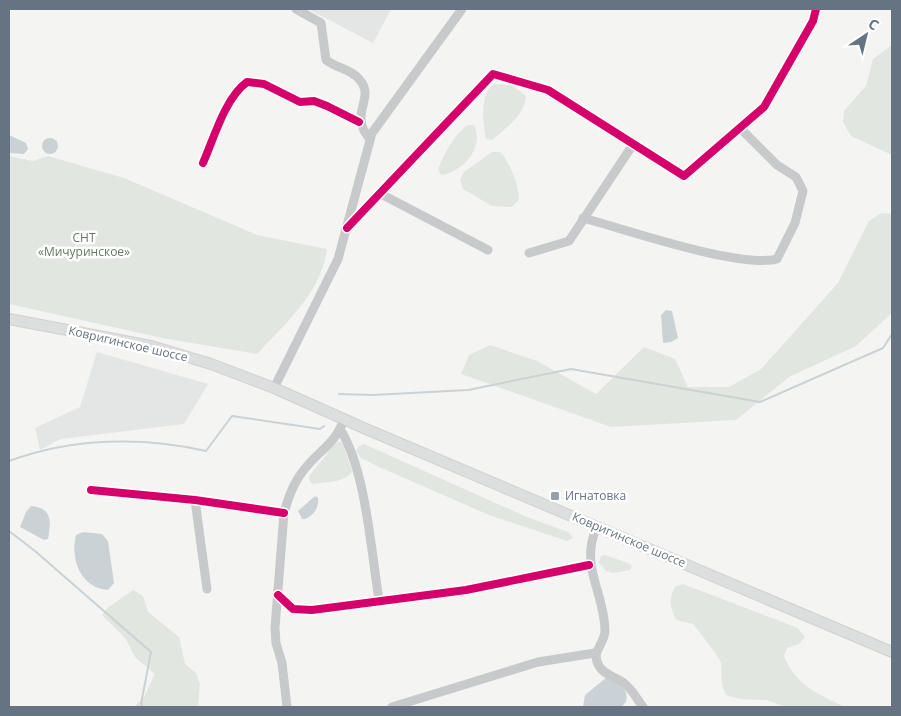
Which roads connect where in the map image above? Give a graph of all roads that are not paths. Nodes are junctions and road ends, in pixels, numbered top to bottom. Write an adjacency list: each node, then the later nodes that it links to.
1 (296, 9): 4 (street)
2 (462, 9): 6 (street)
3 (816, 9): 5 (street)
4 (359, 122): 6 (street); 8 (street)
5 (740, 128): 7 (street); 10 (street)
6 (370, 139): 11 (street)
7 (634, 143): 9 (street); 10 (street)
8 (203, 163)
9 (381, 194): 11 (street); 12 (street)
10 (583, 218): 13 (street)
11 (347, 228): 15 (street)
12 (488, 250)
13 (529, 253)
14 (9, 319): 15 (main road, Ковригинское шоссе)
15 (274, 388): 16 (main road, Ковригинское шоссе)
16 (342, 424): 19 (street); 20 (main road, Ковригинское шоссе); 24 (street)
17 (91, 490): 18 (street)
18 (195, 500): 19 (street); 22 (street)
19 (284, 513): 23 (street)
20 (597, 526): 21 (street); 25 (main road, Ковригинское шоссе)
21 (589, 566): 24 (street); 26 (street)
22 (206, 589)
23 (278, 595): 24 (street); 27 (street)
24 (378, 600)
25 (892, 652)
26 (595, 653): 28 (street); 29 (street)
27 (287, 707)
28 (392, 707)
29 (642, 707)

